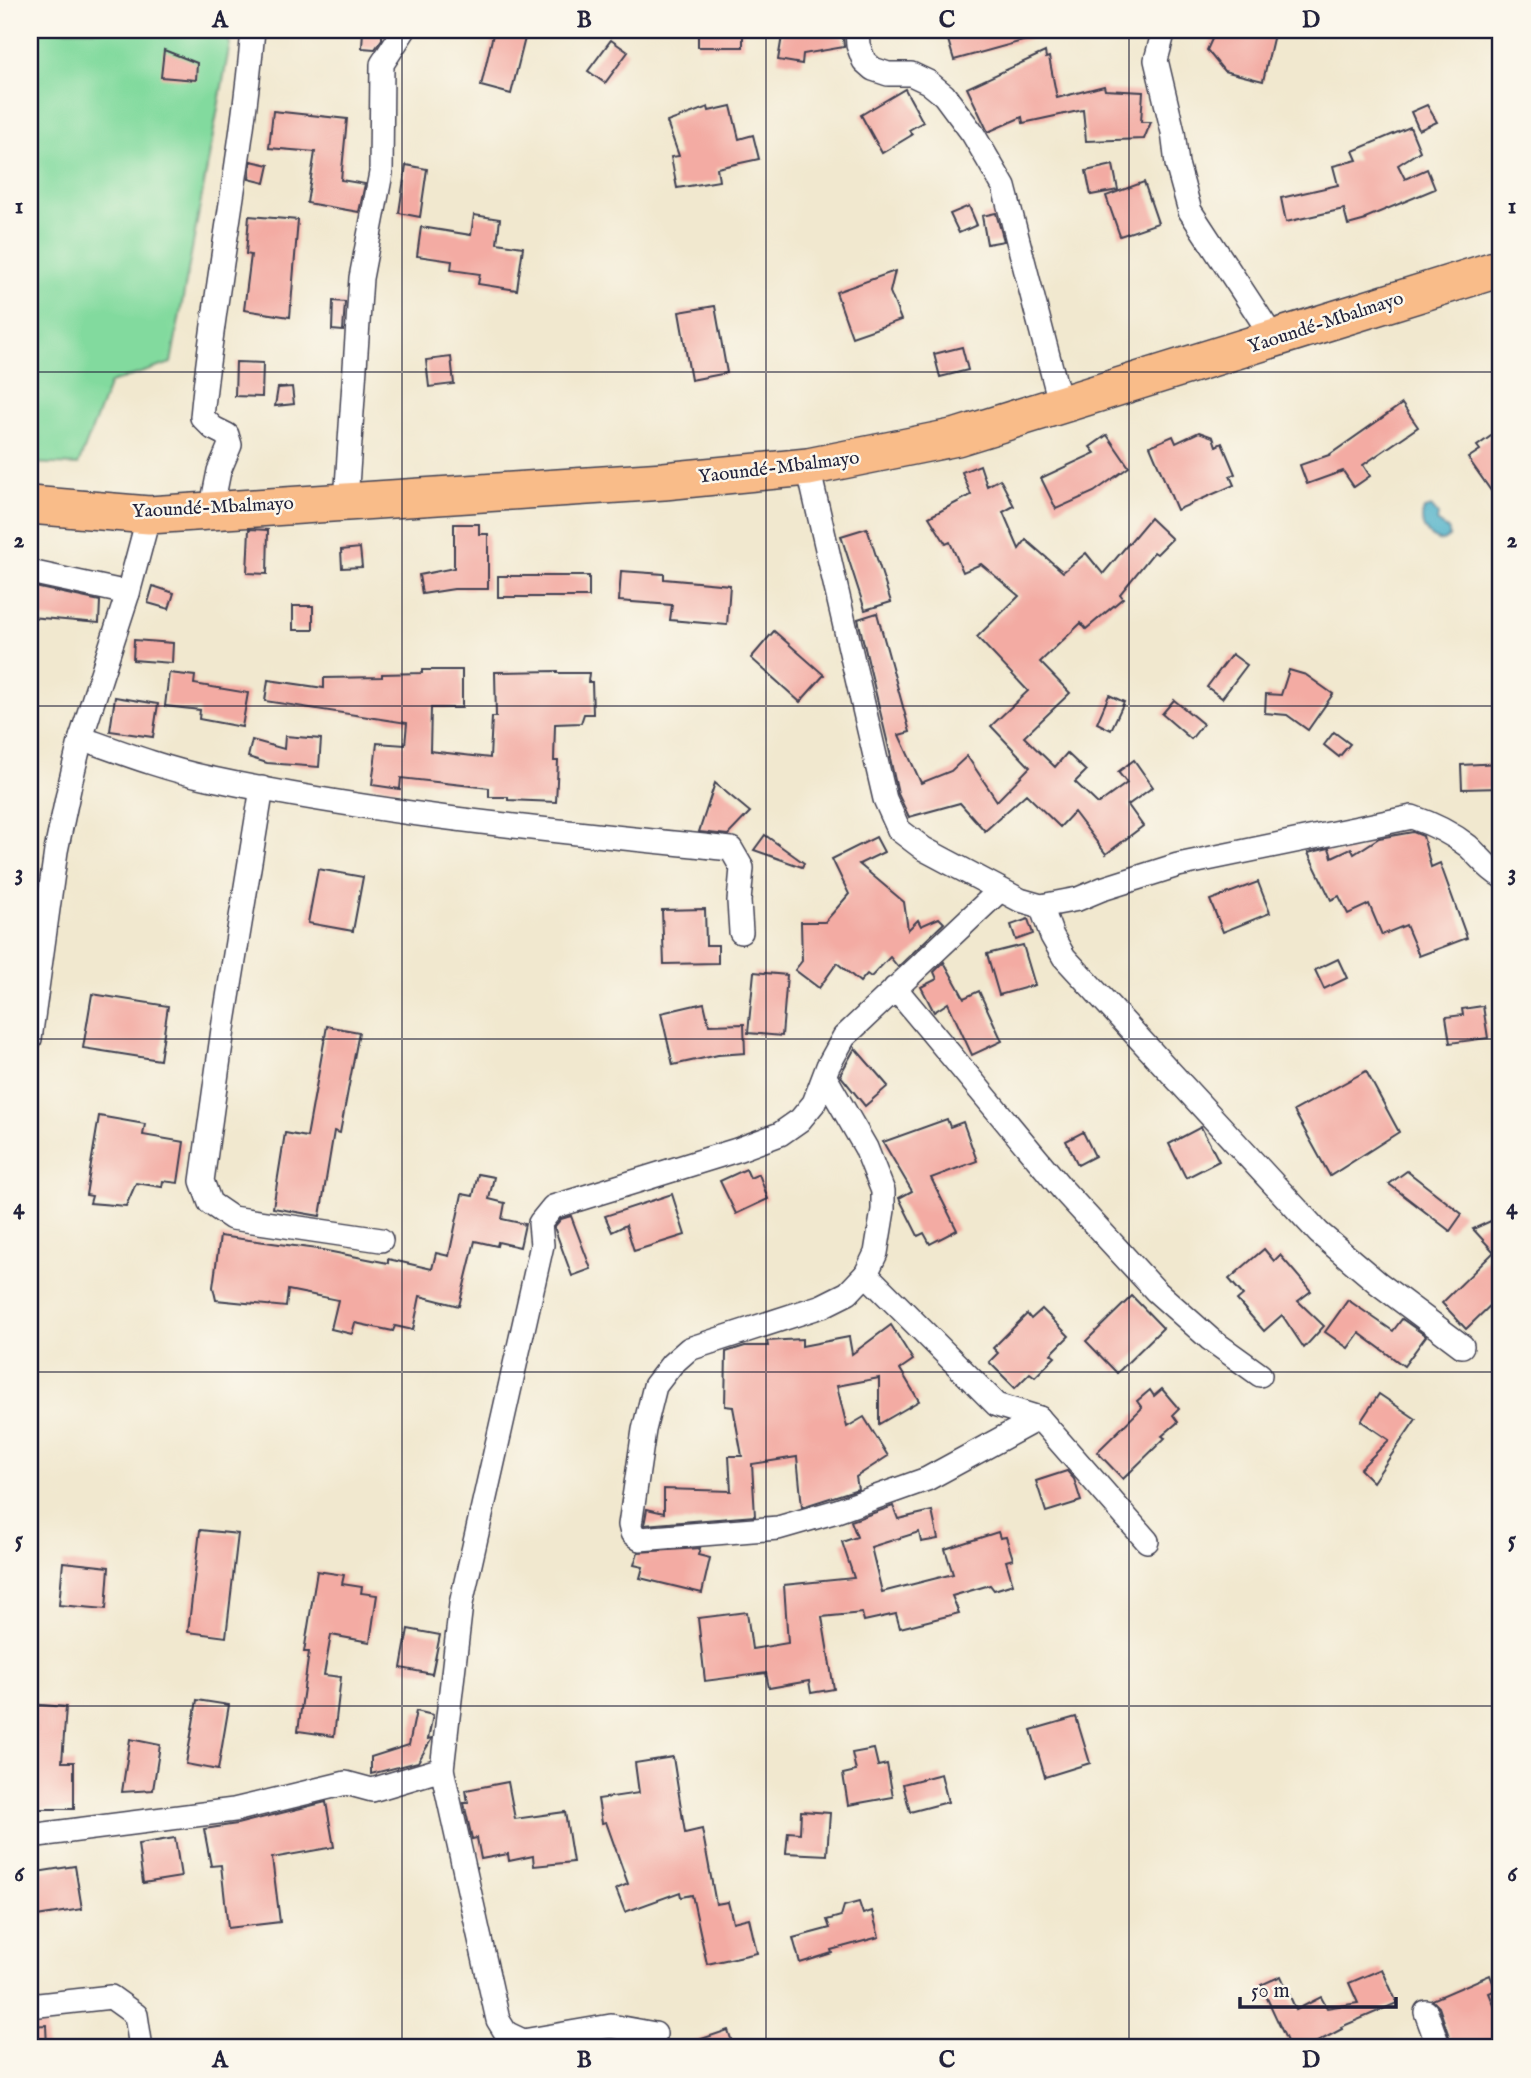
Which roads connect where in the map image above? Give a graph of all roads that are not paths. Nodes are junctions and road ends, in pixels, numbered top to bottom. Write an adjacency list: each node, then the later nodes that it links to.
1 (253, 30): 11 (street)
2 (404, 30): 9 (street)
3 (857, 30): 7 (street)
4 (1164, 30): 6 (street)
5 (1501, 268): 6 (highway, Yaoundé-Mbalmayo)
6 (1274, 339): 7 (highway, Yaoundé-Mbalmayo)
7 (1061, 407): 8 (highway, Yaoundé-Mbalmayo)
8 (808, 467): 9 (highway, Yaoundé-Mbalmayo); 18 (street)
9 (346, 501): 11 (highway, Yaoundé-Mbalmayo)
10 (30, 505): 12 (highway, Yaoundé-Mbalmayo)
11 (211, 511): 12 (highway, Yaoundé-Mbalmayo)
12 (149, 515): 14 (street)
13 (30, 572): 14 (street)
14 (128, 593): 15 (street)
15 (81, 738): 16 (street); 20 (street)
16 (262, 788): 22 (street); 26 (street)
17 (1501, 876): 19 (street)
18 (1000, 890): 19 (street); 23 (street)
19 (1041, 906): 28 (street)
20 (48, 910): 21 (street); 24 (street)
21 (30, 928)
22 (741, 932)
23 (895, 988): 25 (street); 29 (street)
24 (30, 1039)
25 (825, 1077): 27 (street); 32 (street)
26 (381, 1240)
27 (866, 1275): 30 (street); 30 (street)
28 (1462, 1346)
29 (1261, 1375)
30 (1040, 1418): 31 (street)
31 (1147, 1541)
32 (442, 1769): 33 (street); 36 (street)
33 (30, 1836)
34 (30, 2006): 37 (street)
35 (1426, 2012): 38 (street)
36 (655, 2034)
37 (141, 2048)
38 (1439, 2048)

